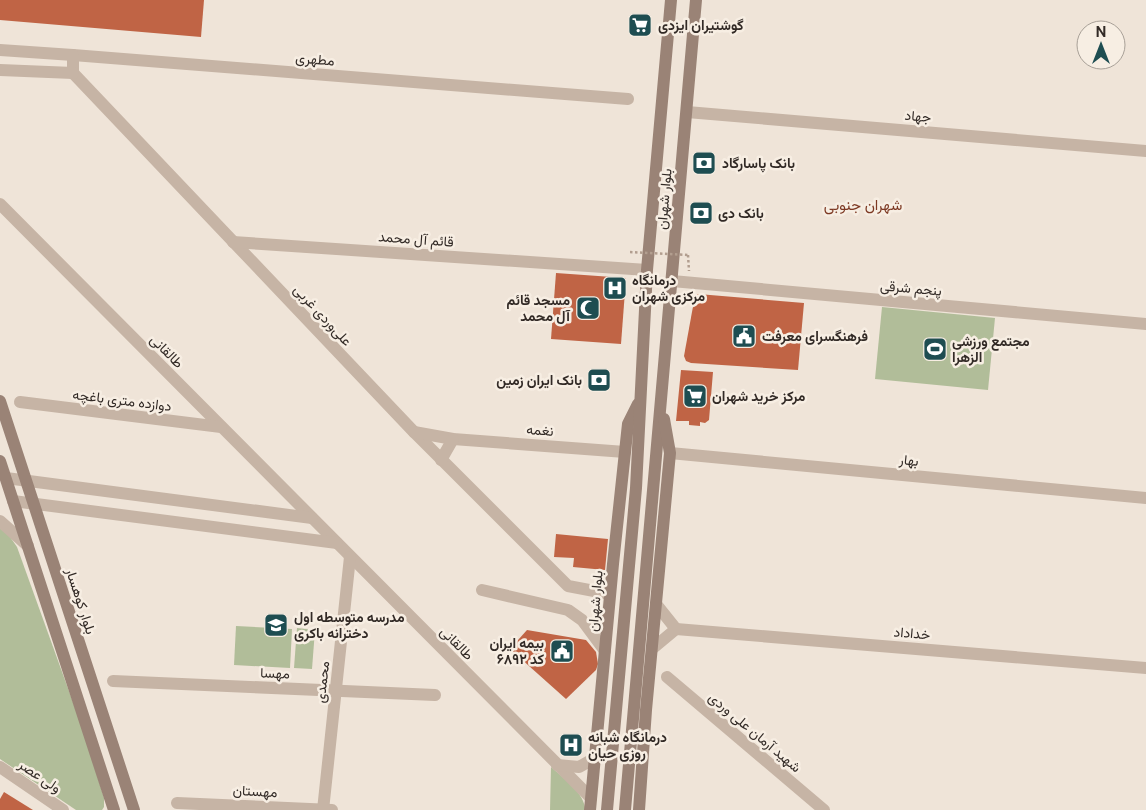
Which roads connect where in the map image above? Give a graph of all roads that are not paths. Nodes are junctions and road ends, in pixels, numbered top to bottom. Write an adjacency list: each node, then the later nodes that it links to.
1 (671, 0): 12 (main road, بلوار شهران)
2 (696, 0): 8 (main road, بلوار شهران)
3 (0, 50): 4 (street, مطهری)
4 (73, 55): 6 (street); 7 (street, مطهری)
5 (0, 70): 6 (street)
6 (72, 72): 11 (street, علی‌وردی غربی)
7 (628, 99)
8 (687, 112): 9 (street, جهاد); 13 (main road, بلوار شهران)
9 (1146, 151)
10 (0, 204): 19 (street, طالقانی)
11 (233, 242): 12 (street, قائم آل محمد); 20 (street, علی‌وردی غربی)
12 (648, 270): 15 (main road, بلوار شهران)
13 (672, 281): 14 (street, پنجم شرقی); 17 (main road, بلوار شهران)
14 (1146, 324)
15 (641, 398): 22 (main road, بلوار شهران); 61 (main road, بلوار شهران)
16 (0, 401): 27 (main road, بلوار کوهسار)
17 (661, 401): 23 (main road, بلوار شهران); 62 (main road, بلوار شهران)
18 (20, 402): 19 (street, دوازده متری باغچه)
19 (222, 427): 31 (street, طالقانی)
20 (414, 432): 21 (street, نغمه); 24 (street, علی‌وردی غربی)
21 (453, 439): 22 (street, نغمه); 24 (street)
22 (625, 452): 38 (main road, بلوار شهران)
23 (670, 453): 28 (street, بهار); 39 (main road, بلوار شهران)
24 (441, 460): 36 (street, علی‌وردی غربی)
25 (0, 461): 26 (main road)
26 (6, 478): 27 (street); 29 (main road)
27 (26, 482): 30 (main road, بلوار کوهسار); 31 (street)
28 (1146, 498)
29 (13, 501): 30 (street); 34 (main road)
30 (33, 504): 33 (street); 58 (main road, بلوار کوهسار)
31 (312, 518): 33 (street, طالقانی)
32 (0, 521): 34 (street)
33 (336, 543): 35 (street, طالقانی)
34 (28, 546): 52 (main road)
35 (350, 557): 47 (street, محمدی); 50 (street, طالقانی)
36 (568, 586): 38 (street); 40 (street)
37 (482, 590): 40 (street)
38 (610, 594): 43 (main road, بلوار شهران)
39 (656, 604): 41 (street); 42 (main road, بلوار شهران)
40 (558, 607): 43 (street)
41 (673, 632): 42 (street); 44 (street, خداداد)
42 (652, 649): 63 (main road, بلوار شهران)
43 (605, 651): 49 (main road, بلوار شهران)
44 (1146, 668)
45 (667, 677): 64 (street, شهید آرمان علی وردی)
46 (113, 682): 47 (street, مهسا)
47 (336, 691): 48 (street, مهسا); 59 (street, محمدی)
48 (435, 695)
49 (595, 758): 50 (street); 54 (main road, بلوار شهران)
50 (557, 765): 54 (street, طالقانی)
51 (0, 768): 55 (street, ولی عصر)
52 (110, 794): 56 (street); 57 (main road)
53 (177, 802): 59 (street, مهستان)
54 (591, 804)
55 (63, 810)
56 (107, 810)
57 (114, 810)
58 (134, 810)
59 (323, 810): 60 (street, مهستان)
60 (332, 810)
61 (607, 810)
62 (625, 810)
63 (639, 810)
64 (824, 810)

